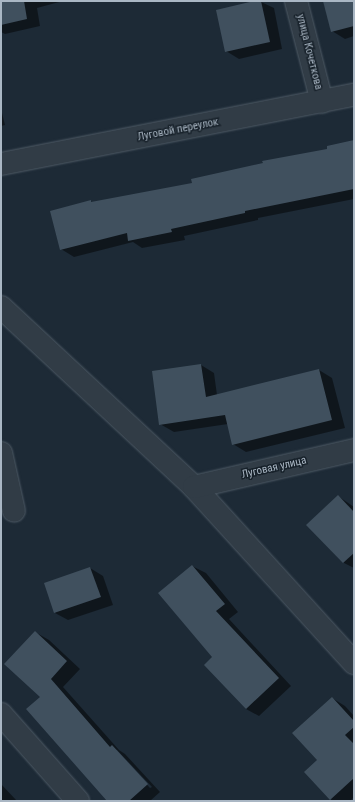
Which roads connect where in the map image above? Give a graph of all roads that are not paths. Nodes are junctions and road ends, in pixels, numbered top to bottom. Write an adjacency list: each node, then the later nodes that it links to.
1 (296, 1): 3 (street, улица Кочеткова)
2 (354, 95): 3 (street, Луговой переулок)
3 (322, 102): 4 (street, Луговой переулок)
4 (1, 164)
5 (1, 307): 8 (street)
6 (354, 450): 8 (street, Луговая улица)
7 (1, 453): 9 (street)
8 (194, 487): 10 (street)
9 (14, 511)
10 (354, 662)
11 (1, 714): 12 (street)
12 (78, 801)

